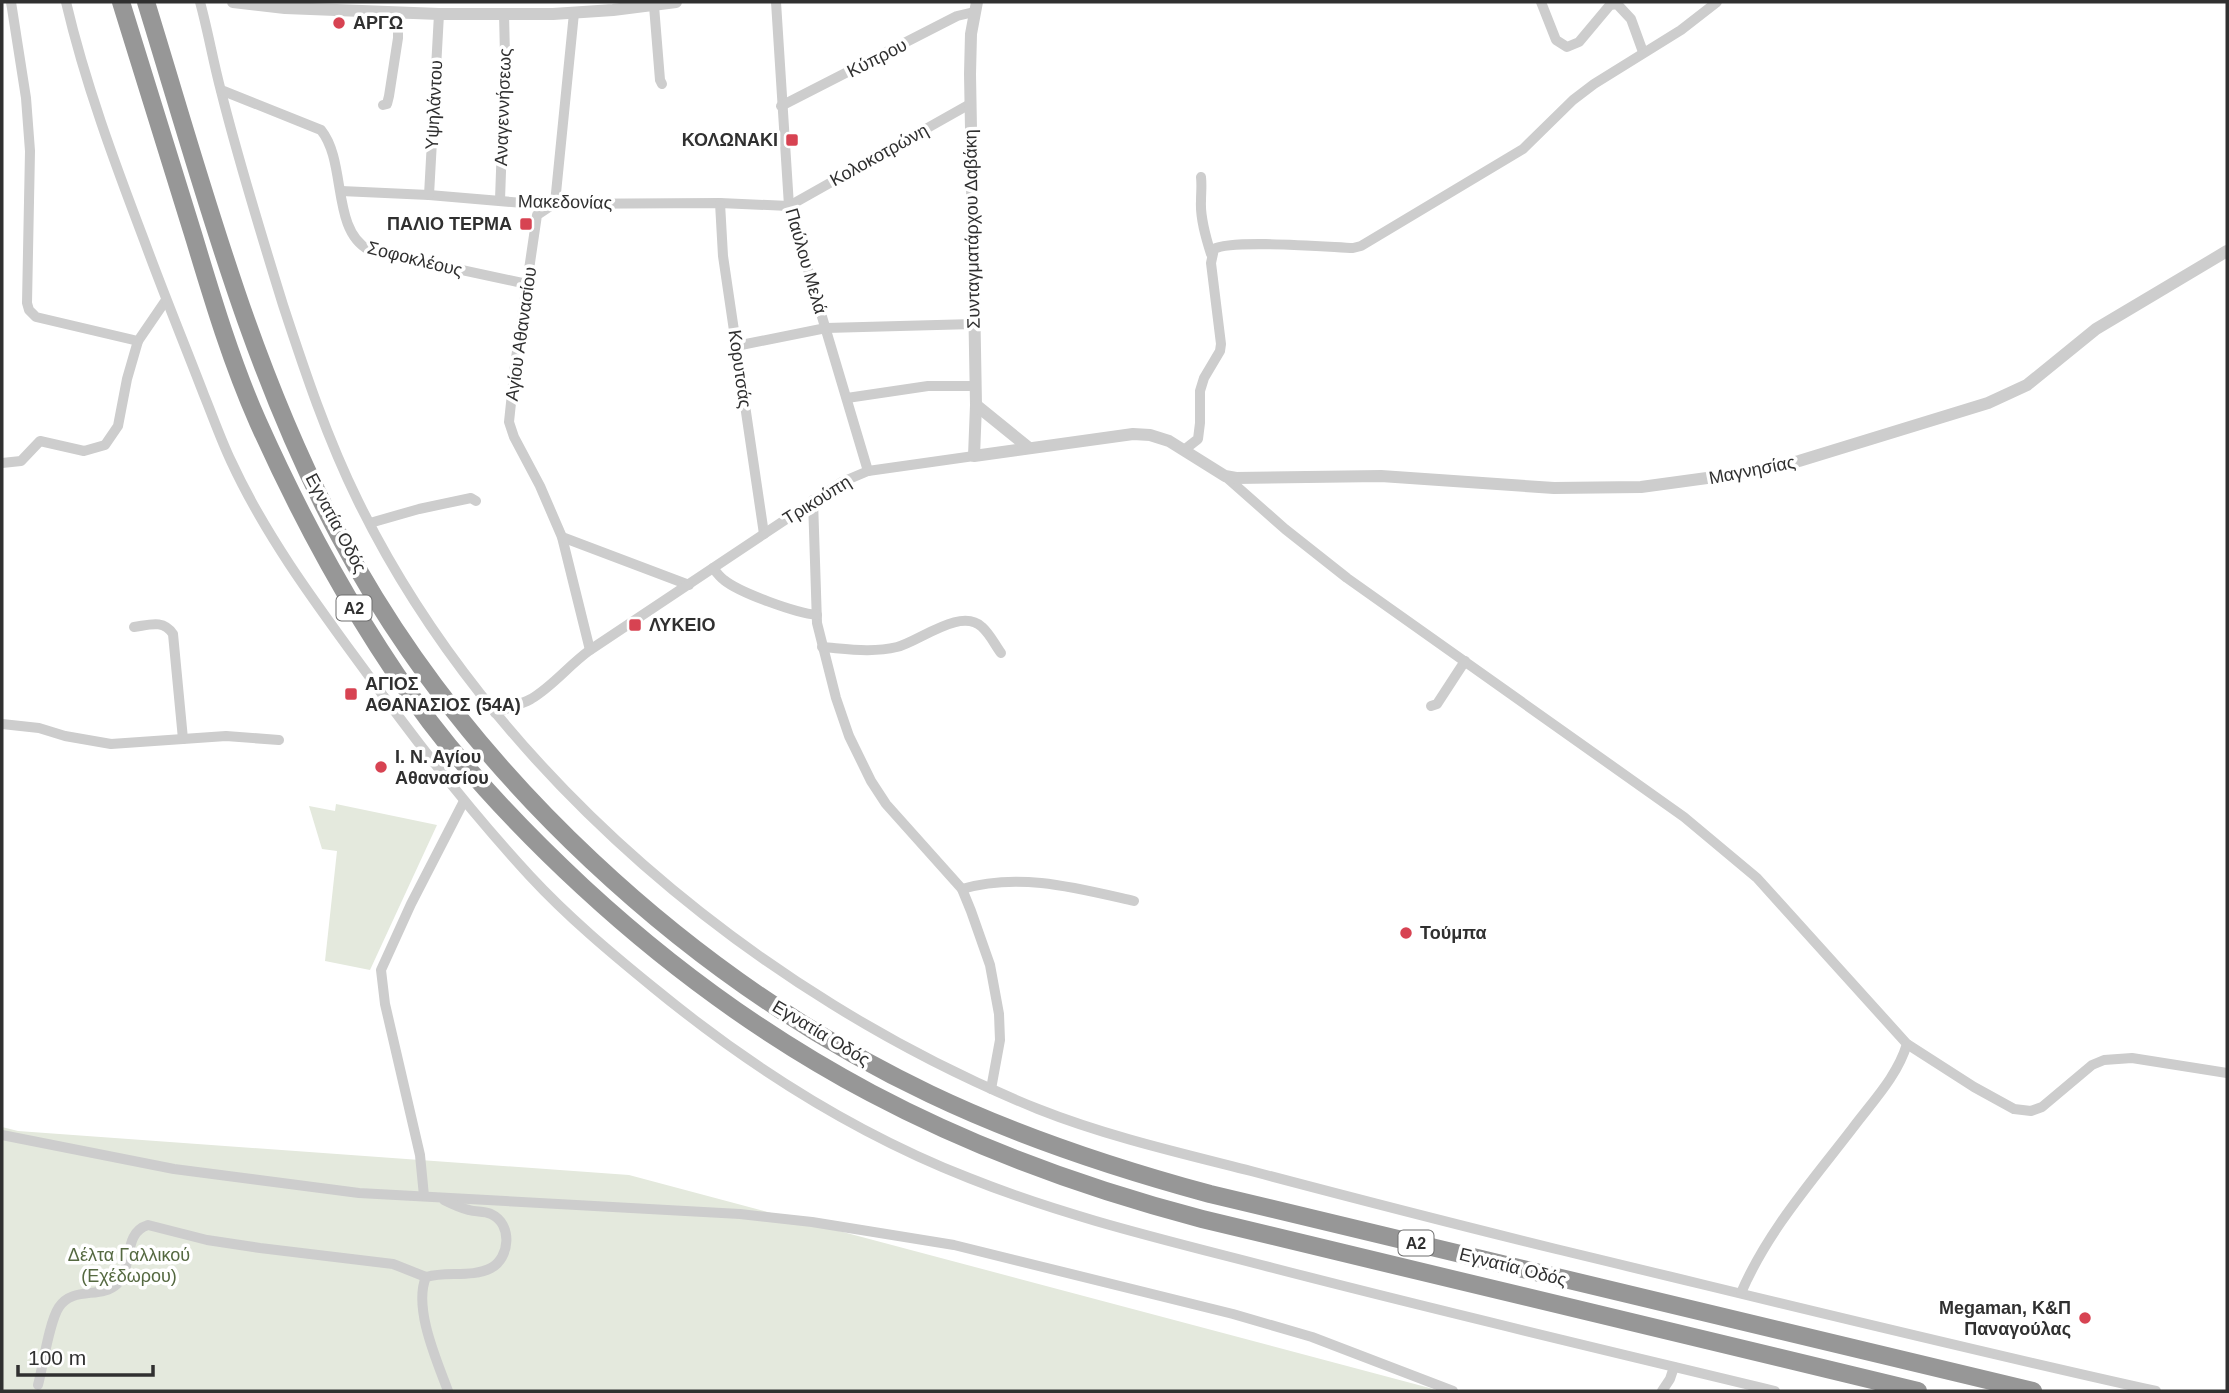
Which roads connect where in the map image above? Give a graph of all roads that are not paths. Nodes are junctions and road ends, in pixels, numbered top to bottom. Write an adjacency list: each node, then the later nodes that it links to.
1 (11, 2): 39 (street)
2 (66, 2): 36 (street)
3 (146, 2): 86 (highway, Εγνατία Οδός / Α2)
4 (200, 2): 20 (street)
5 (233, 2): 14 (street)
6 (676, 2): 10 (street)
7 (776, 2): 23 (street, Παύλου Μελά)
8 (1541, 2): 18 (street)
9 (1717, 2): 18 (street)
10 (654, 6): 16 (street); 19 (street)
11 (122, 7): 85 (highway, Εγνατία Οδός / Α2)
12 (975, 7): 21 (street, Συνταγματάρχου Δαβάκη); 23 (street, Κύπρου)
13 (553, 8): 15 (street); 16 (street)
14 (398, 13): 17 (street); 22 (street)
15 (504, 13): 17 (street); 27 (street, Αναγεννήσεως)
16 (574, 13): 28 (street)
17 (439, 14): 26 (street, Υψηλάντου)
18 (1643, 52): 34 (street)
19 (662, 84)
20 (221, 90): 25 (street, Σοφοκλέους); 52 (street)
21 (970, 104): 31 (street, Κολοκοτρώνη); 37 (street, Συνταγματάρχου Δαβάκη)
22 (383, 105)
23 (781, 106): 31 (street, Παύλου Μελά)
24 (1201, 177): 34 (street)
25 (341, 191): 26 (street, Μακεδονίας); 35 (street, Σοφοκλέους)
26 (429, 195): 27 (street, Μακεδονίας)
27 (500, 200): 30 (street, Μακεδονίας)
28 (555, 203): 29 (street, Μακεδονίας); 30 (street, Μακεδονίας); 32 (street)
29 (720, 203): 31 (street, Μακεδονίας); 40 (street, Κορυτσάς)
30 (535, 204): 32 (street, Αγίου Αθανασίου)
31 (789, 206): 38 (street, Παύλου Μελά)
32 (537, 215): 35 (street, Αγίου Αθανασίου)
33 (2227, 251): 49 (street, Μαγνησίας)
34 (1212, 254): 45 (street)
35 (527, 284): 54 (street, Αγίου Αθανασίου)
36 (166, 300): 39 (street); 68 (street)
37 (974, 324): 38 (street); 41 (street, Συνταγματάρχου Δαβάκη)
38 (826, 328): 40 (street); 42 (street, Παύλου Μελά)
39 (138, 341): 47 (street)
40 (736, 346): 53 (street, Κορυτσάς)
41 (975, 386): 42 (street); 43 (street, Συνταγματάρχου Δαβάκη)
42 (846, 398): 48 (street, Παύλου Μελά)
43 (976, 405): 44 (street); 46 (street, Συνταγματάρχου Δαβάκη)
44 (1029, 448): 45 (street, Τρικούπη); 46 (street, Τρικούπη)
45 (1184, 450): 49 (street, Τρικούπη)
46 (974, 456): 48 (street, Τρικούπη)
47 (2, 463)
48 (868, 471): 50 (street, Τρικούπη)
49 (1224, 476): 62 (street)
50 (813, 500): 53 (street, Τρικούπη); 57 (street)
51 (476, 501): 52 (street)
52 (370, 523): 64 (street)
53 (764, 534): 55 (street, Τρικούπη)
54 (562, 537): 56 (street); 60 (street, Αγίου Αθανασίου)
55 (713, 568): 56 (street, Τρικούπη); 57 (street)
56 (689, 585): 60 (street, Τρικούπη)
57 (817, 615): 59 (street)
58 (134, 627): 66 (street)
59 (822, 647): 61 (street); 69 (street)
60 (590, 650): 64 (street, Τρικούπη)
61 (1001, 653)
62 (1465, 661): 63 (street); 71 (street)
63 (1431, 706)
64 (495, 713): 73 (street)
65 (2, 724): 66 (street)
66 (183, 739): 67 (street)
67 (279, 740)
68 (464, 801): 75 (street); 79 (street)
69 (962, 889): 70 (street); 73 (street)
70 (1134, 901)
71 (1907, 1044): 72 (street); 78 (street)
72 (2227, 1073)
73 (991, 1089): 78 (street)
74 (2, 1135): 75 (street)
75 (424, 1196): 76 (street)
76 (437, 1197): 77 (street); 82 (street)
77 (426, 1277): 80 (street); 81 (street)
78 (1741, 1293): 87 (street)
79 (1674, 1367): 83 (street); 84 (street)
80 (38, 1385)
81 (448, 1391)
82 (1453, 1391)
83 (1662, 1391)
84 (1775, 1391)
85 (1918, 1391)
86 (2033, 1391)
87 (2156, 1391)

